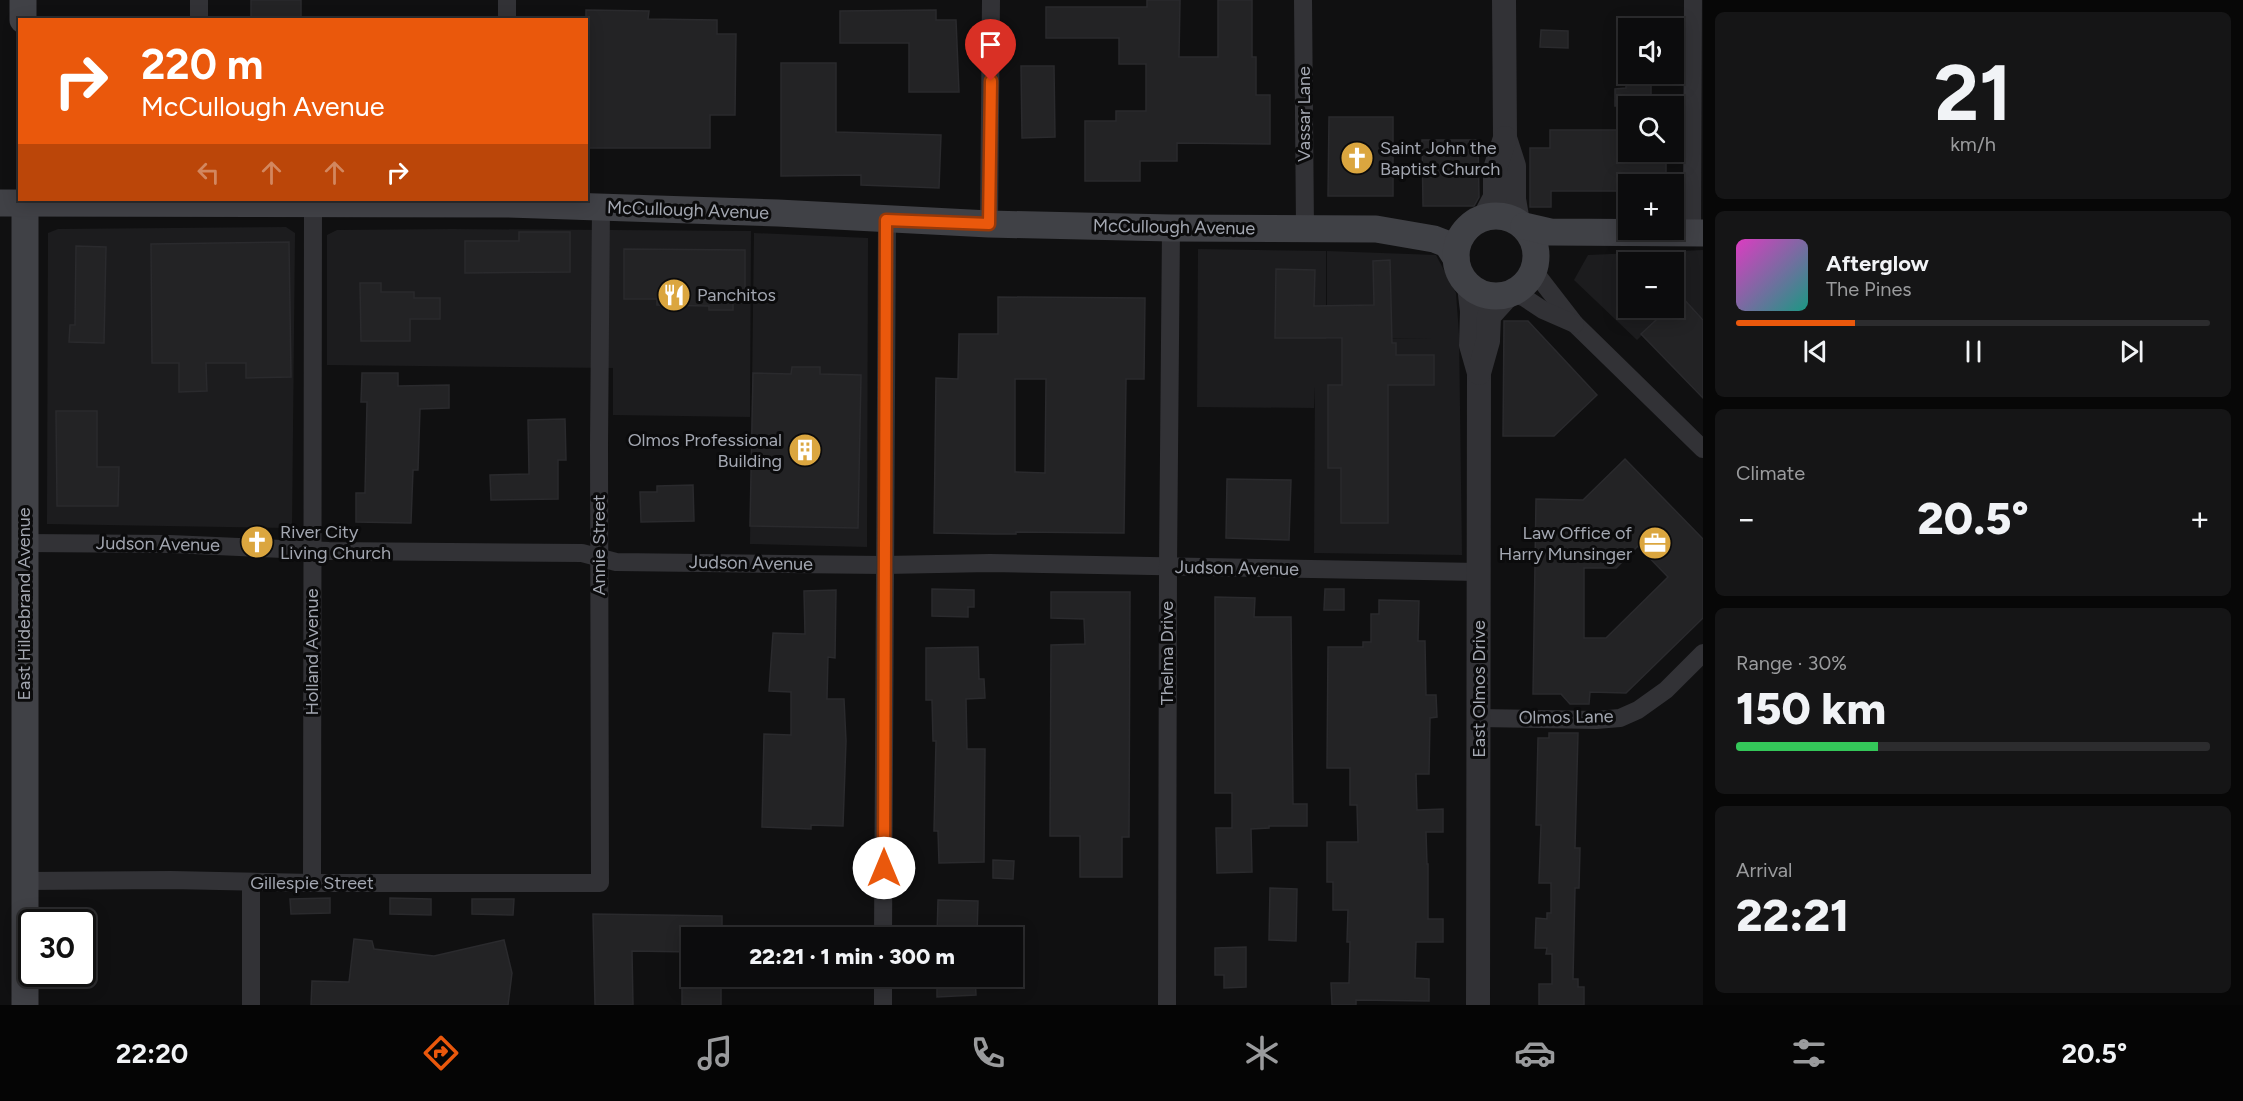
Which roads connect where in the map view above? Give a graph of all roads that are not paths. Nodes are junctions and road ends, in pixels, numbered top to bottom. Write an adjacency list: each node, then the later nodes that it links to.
1 (23, 0): 8 (main road)
2 (199, 0): 9 (street)
3 (507, 0): 10 (street)
4 (991, 0): 19 (street)
5 (1303, 0): 22 (street, Vassar Lane)
6 (1504, 0): 11 (street)
7 (1693, 0): 25 (street)
8 (23, 18)
9 (199, 18)
10 (507, 18)
11 (1505, 138): 18 (street); 20 (street)
12 (16, 202): 13 (main road, McCullough Avenue); 34 (main road, East Hildebrand Avenue)
13 (200, 202): 15 (main road, McCullough Avenue)
14 (508, 202): 15 (main road, McCullough Avenue); 16 (main road, McCullough Avenue)
15 (313, 205): 35 (street, Holland Avenue)
16 (601, 206): 17 (main road, McCullough Avenue); 36 (street, Annie Street)
17 (886, 220): 19 (main road, McCullough Avenue); 37 (street)
18 (1480, 220): 20 (main road); 23 (main road, McCullough Avenue); 27 (main road)
19 (989, 224): 21 (main road, McCullough Avenue)
20 (1521, 224): 24 (main road); 28 (main road)
21 (1171, 228): 22 (main road, McCullough Avenue); 38 (street, Thelma Drive)
22 (1305, 228): 23 (main road, McCullough Avenue)
23 (1376, 229): 27 (main road, McCullough Avenue)
24 (1618, 233)
25 (1698, 233)
26 (1618, 236): 28 (main road)
27 (1456, 258): 29 (main road)
28 (1534, 268): 30 (main road); 31 (street)
29 (1469, 286): 30 (main road); 32 (street, East Olmos Drive)
30 (1511, 294): 31 (street); 32 (street, East Olmos Drive)
31 (1575, 324): 33 (street)
32 (1479, 373): 39 (street, East Olmos Drive)
33 (1703, 449)
34 (24, 543): 35 (street, Judson Avenue); 42 (main road, East Hildebrand Avenue)
35 (312, 549): 36 (street, Judson Avenue); 44 (street, Holland Avenue)
36 (599, 557): 37 (street, Judson Avenue); 45 (street, Annie Street)
37 (885, 565): 38 (street, Judson Avenue); 46 (street)
38 (1168, 567): 39 (street, Judson Avenue); 51 (street, Thelma Drive)
39 (1479, 572): 41 (street, East Olmos Drive)
40 (1703, 653): 41 (street, Olmos Lane)
41 (1479, 718): 52 (street, East Olmos Drive)
42 (25, 881): 43 (street, Gillespie Street); 48 (main road, East Hildebrand Avenue)
43 (251, 882): 44 (street, Gillespie Street); 49 (street)
44 (312, 883): 45 (street, Gillespie Street)
45 (600, 883)
46 (883, 927)
47 (883, 987): 50 (street)
48 (25, 1005)
49 (251, 1005)
50 (883, 1005)
51 (1167, 1005)
52 (1479, 1005)

